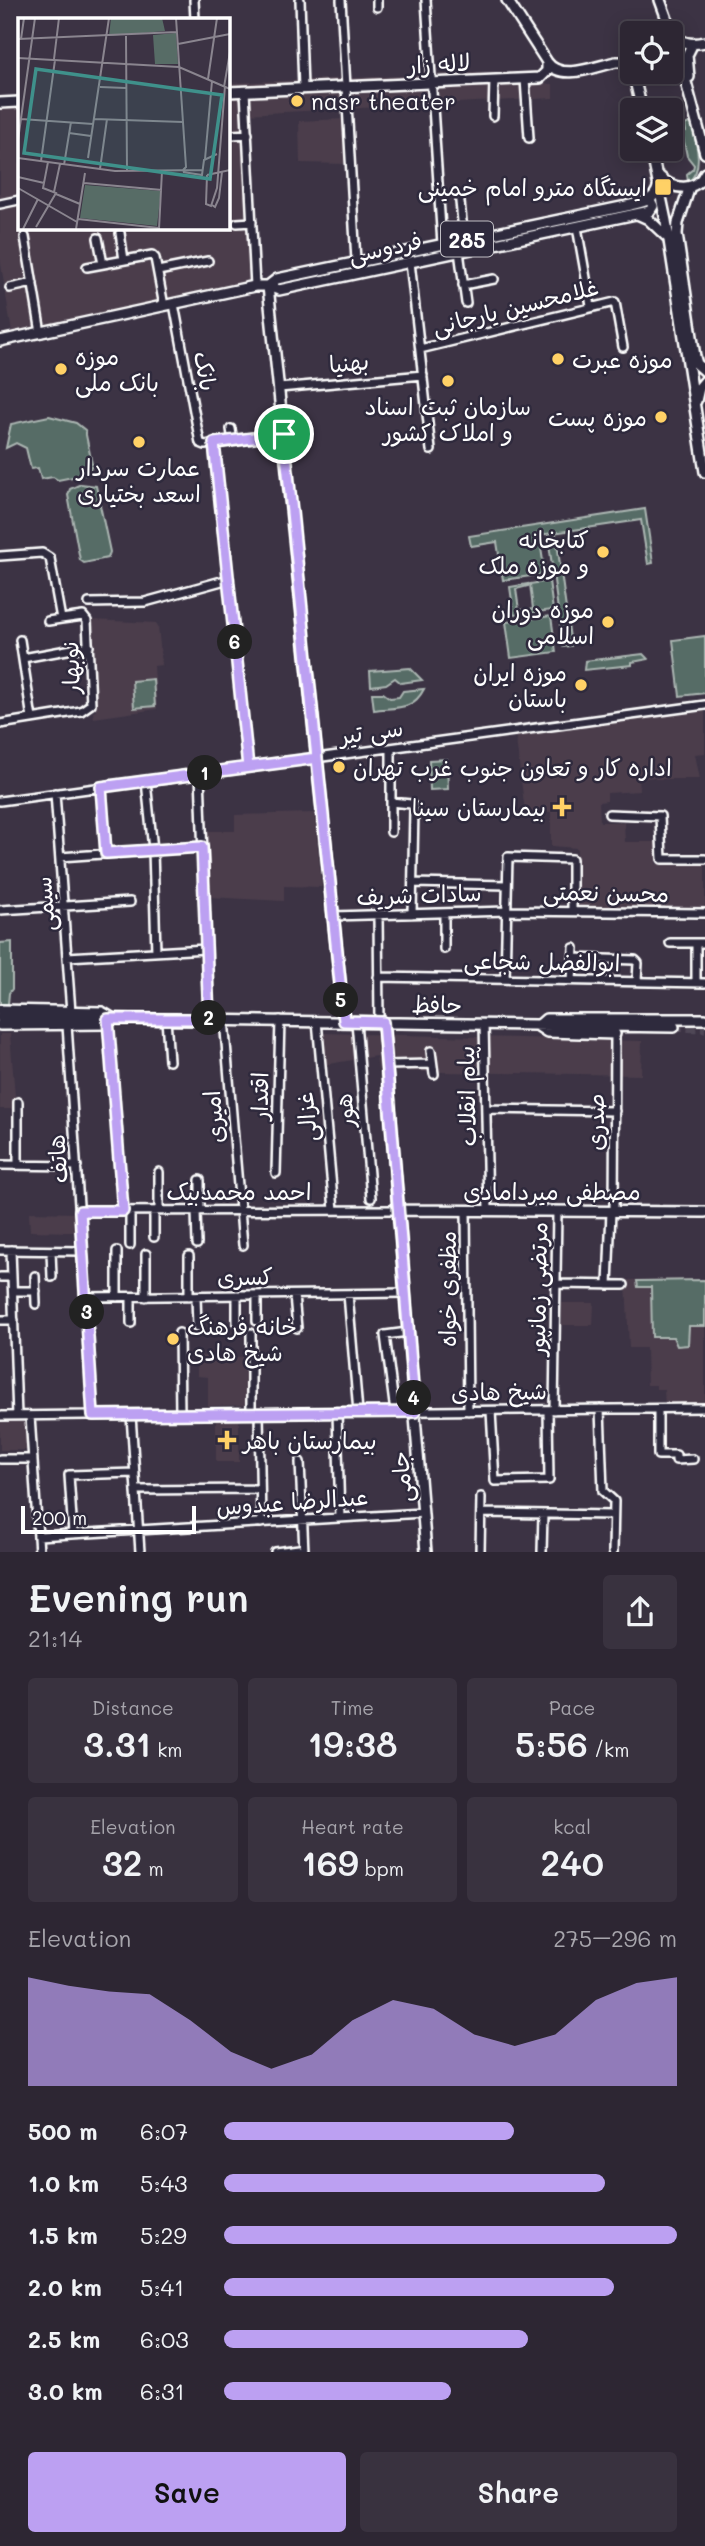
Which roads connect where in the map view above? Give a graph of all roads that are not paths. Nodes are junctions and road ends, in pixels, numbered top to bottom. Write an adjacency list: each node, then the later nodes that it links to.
1 (194, 0): 7 (street)
2 (300, 0): 19 (street)
3 (341, 0): 18 (street)
4 (426, 0): 17 (street)
5 (506, 0): 12 (main road)
6 (660, 0): 8 (main road)
7 (195, 18)
8 (666, 21)
9 (683, 42): 11 (main road)
10 (705, 42): 11 (main road)
11 (692, 45): 20 (main road)
12 (547, 62): 13 (main road); 15 (main road)
13 (620, 62)
14 (683, 73): 20 (main road)
15 (525, 79): 16 (main road, لاله زار); 28 (street)
16 (494, 80): 17 (main road, لاله زار); 25 (street)
17 (433, 83): 18 (main road, لاله زار); 47 (street)
18 (345, 87): 19 (main road, لاله زار); 52 (street)
19 (303, 88): 21 (main road, لاله زار)
20 (688, 88): 29 (main road)
21 (245, 91): 22 (main road, لاله زار); 27 (street)
22 (229, 92)
23 (18, 102): 24 (main road)
24 (0, 103)
25 (493, 116)
26 (232, 135): 27 (street)
27 (248, 135): 39 (street)
28 (529, 138)
29 (705, 153)
30 (654, 161): 32 (main road)
31 (705, 173): 33 (main road)
32 (659, 179): 33 (main road); 35 (main road); 45 (main road)
33 (690, 186): 73 (main road)
34 (18, 200): 37 (street)
35 (650, 200): 38 (main road); 40 (main road, فردوسی / 285)
36 (460, 202): 46 (street)
37 (0, 204)
38 (635, 214): 40 (main road, فردوسی / 285); 45 (main road)
39 (252, 222): 41 (street); 62 (street)
40 (577, 222): 46 (main road, فردوسی / 285); 49 (main road, فردوسی / 285); 68 (street)
41 (237, 223)
42 (25, 231): 59 (street)
43 (120, 233): 50 (street)
44 (99, 238): 55 (street)
45 (668, 238): 77 (main road)
46 (464, 240): 47 (main road, فردوسی / 285)
47 (442, 244): 48 (main road, فردوسی / 285)
48 (409, 250): 53 (main road); 54 (main road, فردوسی / 285)
49 (459, 251): 53 (main road, فردوسی / 285); 61 (street)
50 (124, 260): 55 (street); 57 (street)
51 (208, 261): 57 (street)
52 (356, 261): 54 (main road, فردوسی / 285); 58 (main road); 63 (main road, فردوسی / 285)
53 (410, 262): 54 (main road, فردوسی / 285); 72 (street)
54 (376, 263): 58 (main road, فردوسی / 285)
55 (103, 264): 56 (street)
56 (87, 267)
57 (158, 271): 67 (street)
58 (358, 272): 63 (main road, فردوسی / 285)
59 (34, 279): 64 (street); 69 (street)
60 (494, 279): 61 (street)
61 (463, 285): 65 (street)
62 (254, 286): 63 (main road, فردوسی / 285); 66 (main road, فردوسی / 285)
63 (268, 286): 76 (main road)
64 (10, 288)
65 (466, 303)
66 (174, 304): 67 (main road, فردوسی / 285); 82 (street, بانک)
67 (164, 306): 69 (main road, فردوسی / 285)
68 (591, 306): 71 (street, غلامحسین یارجانی); 72 (street, غلامحسین یارجانی)
69 (41, 332): 70 (main road, فردوسی / 285)
70 (0, 341)
71 (623, 346)
72 (420, 349): 74 (street)
73 (705, 371)
74 (423, 375): 76 (street, بهنیا); 83 (street)
75 (705, 381): 77 (main road)
76 (279, 388): 79 (main road)
77 (695, 404): 80 (main road)
78 (231, 429): 81 (street)
79 (284, 434): 81 (street); 97 (main road)
80 (703, 438): 84 (main road)
81 (233, 441): 82 (street)
82 (214, 443): 86 (street)
83 (431, 450)
84 (705, 472)
85 (0, 556): 88 (street)
86 (229, 579): 87 (street); 98 (street)
87 (89, 603)
88 (61, 619): 89 (street); 91 (street, نوبهار)
89 (48, 621)
90 (20, 640): 92 (street)
91 (89, 646): 92 (street); 94 (street, نوبهار)
92 (23, 658): 94 (street)
93 (705, 705): 96 (street, سی تیر)
94 (32, 719): 95 (street, نوبهار)
95 (0, 724)
96 (391, 748): 97 (street, سی تیر); 104 (street)
97 (317, 758): 98 (street, سی تیر); 123 (main road)
98 (248, 767): 99 (street, سی تیر)
99 (200, 774): 100 (street, سی تیر); 107 (street)
100 (146, 781): 101 (street, سی تیر); 108 (street)
101 (101, 787): 102 (street, سی تیر); 109 (street)
102 (55, 793): 103 (street, سی تیر); 110 (street, سیمی)
103 (0, 801)
104 (391, 802): 106 (street); 112 (street)
105 (609, 814): 111 (street)
106 (391, 832)
107 (202, 847): 108 (street); 128 (street)
108 (153, 850): 109 (street); 130 (street)
109 (106, 853): 110 (street)
110 (60, 857): 115 (street, سیمی)
111 (705, 859)
112 (413, 883): 113 (street); 121 (street)
113 (507, 885): 117 (street); 118 (street)
114 (130, 902): 115 (street)
115 (64, 906): 116 (street); 131 (street, سیمی)
116 (0, 910)
117 (507, 911): 118 (street, محسن نعمتی); 119 (street, سادات شریف); 134 (street)
118 (572, 911): 120 (street, محسن نعمتی)
119 (444, 913): 121 (street, سادات شریف); 129 (street)
120 (705, 913)
121 (412, 914): 122 (street, سادات شریف)
122 (378, 915): 123 (street, سادات شریف); 133 (street)
123 (333, 916): 149 (main road)
124 (670, 943): 125 (street)
125 (696, 943): 126 (street); 137 (street)
126 (705, 943)
127 (573, 948): 132 (street)
128 (206, 949): 130 (street); 143 (street)
129 (444, 949)
130 (156, 952): 131 (street)
131 (67, 957): 140 (street, سیمی)
132 (573, 958): 135 (street); 136 (street)
133 (379, 977): 134 (street, ابوالفضل شجاعی); 151 (street)
134 (505, 979): 135 (street, ابوالفضل شجاعی)
135 (572, 981): 136 (street, ابوالفضل شجاعی)
136 (637, 981): 137 (street, ابوالفضل شجاعی)
137 (696, 982): 138 (street, ابوالفضل شجاعی)
138 (705, 983)
139 (0, 1010): 140 (main road, حافظ)
140 (75, 1015): 141 (main road); 147 (main road, حافظ)
141 (0, 1017)
142 (166, 1018): 143 (main road, حافظ); 147 (main road, حافظ); 159 (street)
143 (209, 1019): 144 (main road, حافظ)
144 (224, 1019): 146 (main road, حافظ); 174 (street, امیری)
145 (705, 1019): 155 (main road)
146 (280, 1020): 148 (main road, حافظ); 170 (street, اقتدار)
147 (110, 1021): 153 (main road, حافظ); 181 (street)
148 (317, 1021): 149 (main road, حافظ); 175 (street, غزالی)
149 (344, 1021): 150 (main road, حافظ)
150 (356, 1022): 151 (main road, حافظ); 172 (street, هور)
151 (381, 1022): 152 (main road, حافظ); 161 (main road, جامی)
152 (484, 1024): 155 (main road, حافظ); 164 (street, پیام انقلاب)
153 (67, 1025): 154 (main road, حافظ); 168 (street, هاتف)
154 (0, 1026)
155 (538, 1026): 156 (main road, حافظ); 157 (main road)
156 (674, 1027)
157 (615, 1034): 165 (street, صدری)
158 (431, 1051): 160 (street)
159 (169, 1061)
160 (432, 1064): 161 (street); 162 (street)
161 (387, 1065): 176 (main road, جامی)
162 (434, 1074)
163 (18, 1102): 167 (street)
164 (486, 1108): 165 (street); 178 (street, پیام انقلاب)
165 (615, 1111): 183 (street, صدری)
166 (0, 1165): 167 (street)
167 (18, 1165): 168 (street)
168 (77, 1166): 180 (street, هاتف)
169 (159, 1172): 182 (street)
170 (276, 1173)
171 (200, 1180): 173 (street)
172 (371, 1198)
173 (198, 1210): 174 (street, احمد محمدبیک); 182 (street, احمد محمدبیک); 186 (street)
174 (240, 1210): 175 (street, احمد محمدبیک); 188 (street, امیری)
175 (334, 1210): 176 (street, احمد محمدبیک)
176 (398, 1210): 177 (main road, مصطفی میردامادی); 205 (main road, جامی)
177 (466, 1210): 178 (main road, مصطفی میردامادی); 231 (street, مظفری خواه)
178 (488, 1210): 179 (main road, مصطفی میردامادی)
179 (557, 1210): 183 (main road, مصطفی میردامادی); 200 (street, مرتضی زمانپور)
180 (80, 1211): 181 (street, احمد محمدبیک); 192 (street, هاتف)
181 (126, 1211): 182 (street, احمد محمدبیک); 187 (street)
182 (156, 1211): 185 (street)
183 (613, 1211): 184 (main road, مصطفی میردامادی); 201 (street, صدری)
184 (705, 1212)
185 (154, 1237)
186 (197, 1244)
187 (130, 1245)
188 (243, 1245)
189 (0, 1250): 190 (street)
190 (11, 1250): 191 (street); 198 (street)
191 (51, 1251): 192 (street); 199 (street)
192 (82, 1251): 211 (street, هاتف)
193 (117, 1251): 212 (street)
194 (146, 1254): 214 (street)
195 (189, 1256): 210 (street)
196 (35, 1276): 204 (street)
197 (0, 1277): 198 (street)
198 (12, 1277): 203 (street)
199 (52, 1277)
200 (556, 1284): 201 (street); 230 (street, مرتضی زمانپور)
201 (608, 1285): 202 (street)
202 (624, 1285)
203 (13, 1291): 204 (street); 217 (street)
204 (36, 1291): 215 (street)
205 (405, 1293): 206 (street, کسری); 224 (main road, جامی)
206 (348, 1294): 209 (street, کسری); 233 (street)
207 (237, 1295): 208 (street, کسری); 210 (street, کسری); 219 (street)
208 (257, 1295): 209 (street, کسری); 218 (street)
209 (295, 1295): 222 (street)
210 (192, 1296): 214 (street, کسری); 221 (street)
211 (86, 1297): 212 (street, کسری); 238 (street, هاتف)
212 (117, 1297): 213 (street, کسری)
213 (131, 1297): 214 (street, کسری); 220 (street)
214 (146, 1297)
215 (36, 1304)
216 (0, 1320): 217 (street)
217 (14, 1320): 241 (street)
218 (257, 1321)
219 (237, 1322)
220 (131, 1323)
221 (197, 1327)
222 (297, 1328)
223 (179, 1332): 237 (street)
224 (408, 1332): 234 (street); 235 (main road, جامی)
225 (251, 1334): 236 (street)
226 (705, 1408): 228 (street, شیخ هادی)
227 (600, 1409): 228 (street, شیخ هادی); 230 (street, شیخ هادی); 254 (street)
228 (658, 1409): 244 (street)
229 (491, 1410): 230 (street, شیخ هادی); 230 (street, مرتضی زمانپور); 231 (street, شیخ هادی)
230 (551, 1410)
231 (468, 1411): 235 (street, شیخ هادی)
232 (337, 1412): 233 (street, شیخ هادی); 236 (street, شیخ هادی); 255 (street)
233 (358, 1412): 234 (street, شیخ هادی)
234 (395, 1412): 235 (street, شیخ هادی)
235 (415, 1412): 251 (main road, جامی)
236 (255, 1413): 237 (street, شیخ هادی); 248 (street)
237 (180, 1414): 239 (street, شیخ هادی)
238 (93, 1415): 239 (street, شیخ هادی); 242 (street, شیخ هادی)
239 (131, 1415): 247 (street)
240 (0, 1416): 241 (street, شیخ هادی)
241 (17, 1416): 242 (street, شیخ هادی)
242 (30, 1416): 243 (street)
243 (33, 1459): 246 (street); 260 (street)
244 (693, 1460)
245 (300, 1462): 256 (street)
246 (0, 1463)
247 (135, 1473): 249 (street); 259 (street)
248 (260, 1489): 249 (street); 257 (street)
249 (136, 1490): 258 (street)
250 (481, 1497): 252 (street)
251 (423, 1513): 255 (street, عبدالرضا عبدوس); 265 (main road, جامی)
252 (481, 1513): 253 (street); 266 (street)
253 (543, 1514): 254 (street); 267 (street)
254 (613, 1515): 268 (street)
255 (340, 1518): 256 (street, عبدالرضا عبدوس)
256 (303, 1520): 257 (street, عبدالرضا عبدوس); 261 (street)
257 (261, 1523): 258 (street, عبدالرضا عبدوس)
258 (138, 1530): 259 (street, عبدالرضا عبدوس); 263 (street)
259 (73, 1534): 260 (street, عبدالرضا عبدوس)
260 (38, 1536): 262 (street)
261 (302, 1551): 264 (street)
262 (39, 1552)
263 (139, 1552)
264 (275, 1552)
265 (426, 1552)
266 (480, 1552)
267 (542, 1552)
268 (613, 1552)

